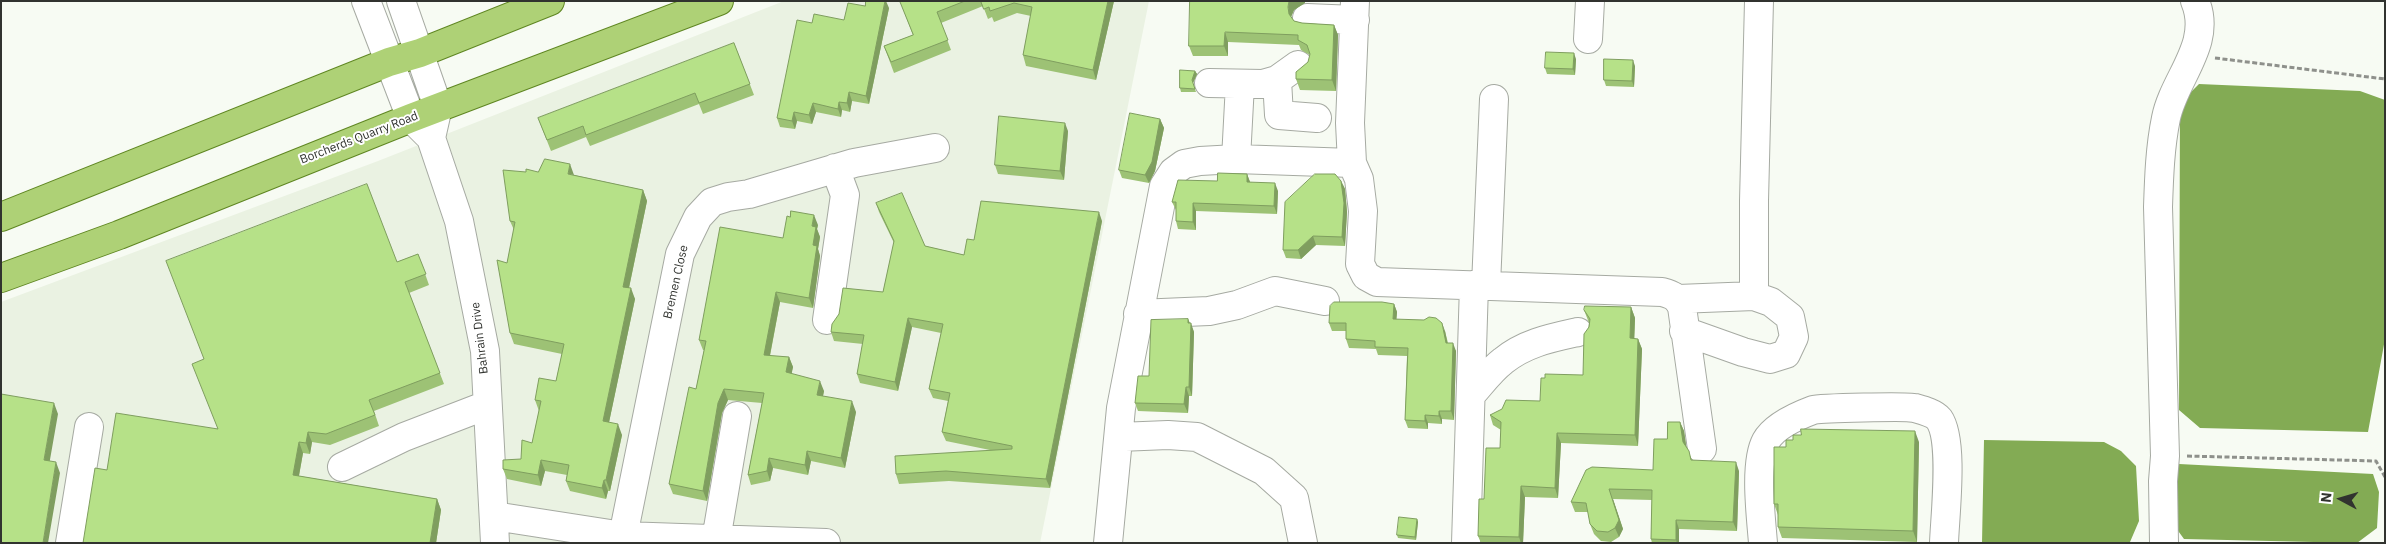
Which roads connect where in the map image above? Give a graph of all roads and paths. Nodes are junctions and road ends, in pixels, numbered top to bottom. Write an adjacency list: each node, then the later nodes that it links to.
1 (366, 1): 13 (lane, Bahrain Drive)
2 (401, 1): 12 (lane, Bahrain Drive)
3 (550, 1): 12 (main road)
4 (719, 1): 18 (main road, Borcherds Quarry Road)
5 (1590, 1): 10 (lane)
6 (1760, 1): 29 (lane)
7 (2196, 1): 11 (lane)
8 (1355, 10): 9 (lane); 24 (lane)
9 (1307, 18)
10 (1588, 39)
11 (2197, 45): 14 (path); 42 (lane)
12 (420, 53): 13 (main road); 18 (lane, Bahrain Drive)
13 (388, 62): 19 (lane, Bahrain Drive); 26 (main road)
14 (2385, 79)
15 (1208, 83): 16 (lane)
16 (1240, 84): 20 (lane); 23 (lane)
17 (1494, 99): 28 (lane)
18 (438, 107): 19 (main road, Borcherds Quarry Road); 21 (lane, Bahrain Drive)
19 (411, 118): 21 (lane, Bahrain Drive); 27 (main road, Borcherds Quarry Road)
20 (1317, 118)
21 (432, 138): 37 (lane, Bahrain Drive)
22 (936, 148): 25 (lane, Bremen Close)
23 (1236, 159): 24 (lane); 32 (lane)
24 (1352, 163): 28 (lane)
25 (835, 168): 33 (lane); 46 (lane, Bremen Close)
26 (1, 217)
27 (1, 278)
28 (1480, 285): 30 (lane); 36 (lane)
29 (1754, 296): 30 (lane); 34 (lane)
30 (1678, 299): 34 (lane)
31 (1325, 302): 32 (lane)
32 (1138, 314): 40 (lane)
33 (828, 320)
34 (1684, 331): 41 (lane)
35 (1578, 332): 36 (lane)
36 (1470, 395): 53 (lane)
37 (487, 405): 43 (lane); 45 (lane, Bahrain Drive)
38 (737, 416): 47 (lane)
39 (89, 427): 48 (lane)
40 (1119, 437): 51 (lane); 52 (lane)
41 (1702, 449)
42 (2165, 456): 44 (path); 56 (lane)
43 (342, 467)
44 (2385, 477)
45 (494, 516): 46 (lane); 49 (lane, Bahrain Drive)
46 (623, 536): 47 (lane)
47 (703, 541): 50 (lane)
48 (70, 543)
49 (495, 543)
50 (826, 543)
51 (1108, 543)
52 (1303, 543)
53 (1466, 543)
54 (1762, 543): 55 (lane)
55 (1944, 543)
56 (2164, 543)

